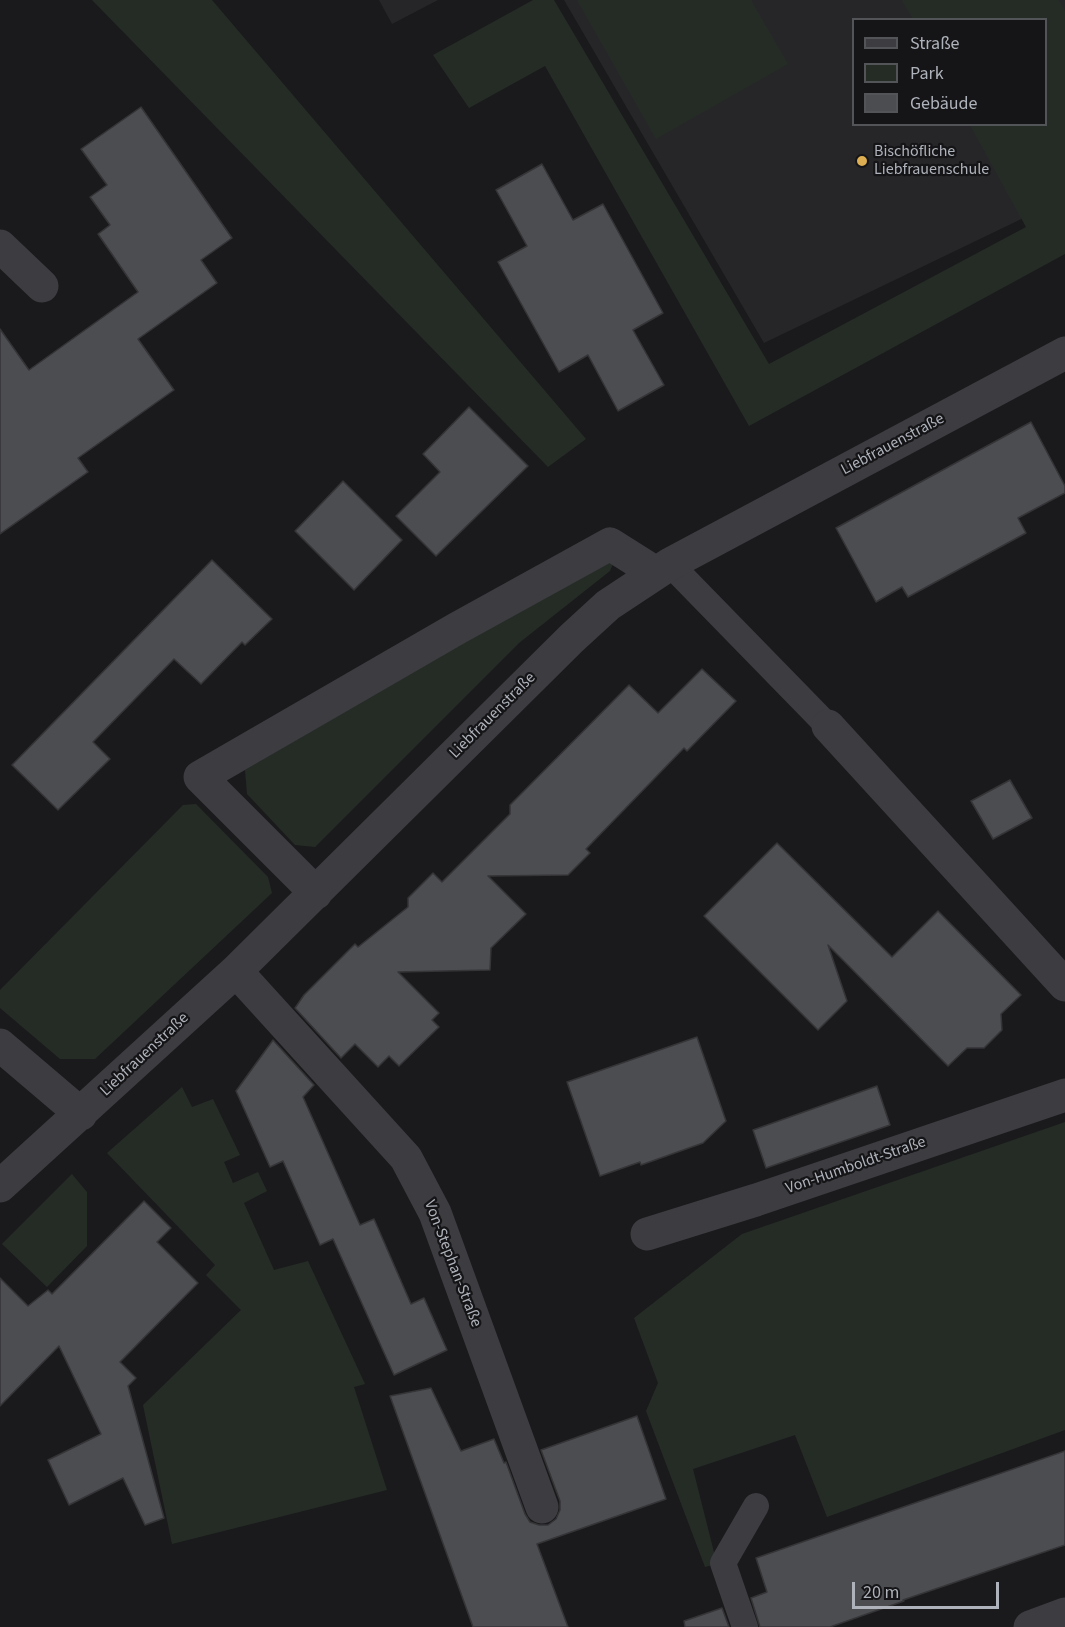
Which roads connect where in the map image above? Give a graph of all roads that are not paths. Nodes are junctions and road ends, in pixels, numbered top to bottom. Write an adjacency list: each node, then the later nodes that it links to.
1 (0, 246): 2 (street)
2 (42, 286)
3 (1065, 353): 4 (street, Liebfrauenstraße)
4 (663, 569): 5 (lane); 6 (street, Liebfrauenstraße); 6 (street)
5 (828, 726): 8 (street)
6 (316, 893): 7 (street, Liebfrauenstraße)
7 (236, 971): 11 (street, Liebfrauenstraße); 15 (street, Von-Stephan-Straße)
8 (1065, 985)
9 (0, 1045): 11 (street)
10 (1065, 1095): 13 (street, Von-Humboldt-Straße)
11 (81, 1114): 12 (street, Liebfrauenstraße)
12 (0, 1186)
13 (647, 1234)
14 (756, 1506): 17 (lane)
15 (542, 1507)
16 (1065, 1614): 18 (street)
17 (746, 1627)
18 (1030, 1627)

